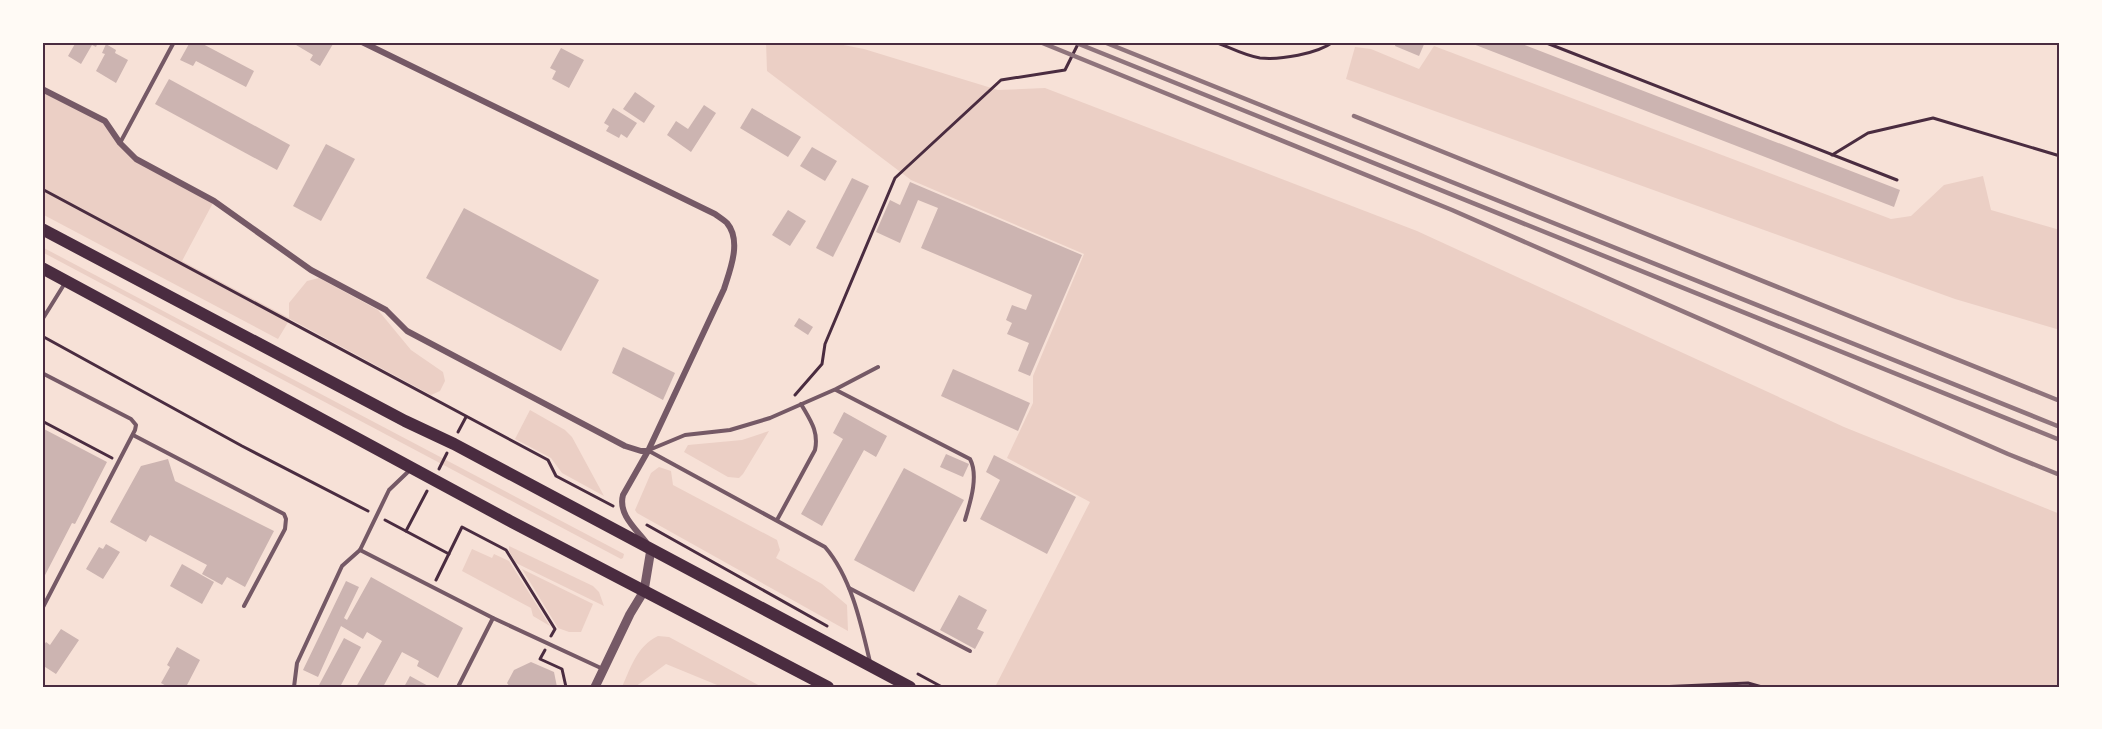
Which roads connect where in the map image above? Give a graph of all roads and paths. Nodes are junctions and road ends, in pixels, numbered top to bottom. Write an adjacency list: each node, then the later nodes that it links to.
1 (174, 42): 8 (lane)
2 (362, 42): 25 (street)
3 (1079, 42): 22 (path)
4 (1215, 42): 5 (path)
5 (1333, 42)
6 (1544, 42): 9 (path)
7 (42, 90): 8 (street)
8 (120, 143): 25 (street)
9 (1832, 155): 10 (path); 11 (path)
10 (2060, 156)
11 (1897, 180)
12 (42, 189): 28 (path)
13 (42, 229): 33 (main road)
14 (42, 268): 15 (main road)
15 (66, 281): 16 (lane); 27 (main road)
16 (42, 321)
17 (42, 336): 29 (path)
18 (878, 367): 20 (lane)
19 (42, 372): 24 (lane)
20 (836, 389): 21 (lane); 31 (lane)
21 (801, 404): 22 (lane); 30 (lane)
22 (778, 415): 25 (lane)
23 (42, 421): 26 (path)
24 (133, 435): 26 (lane); 39 (lane)
25 (648, 451): 28 (street); 30 (lane)
26 (119, 461): 40 (lane)
27 (411, 468): 29 (lane); 38 (main road)
28 (622, 511): 33 (street)
29 (376, 515): 34 (lane); 35 (path)
30 (777, 520): 37 (lane)
31 (965, 520)
32 (643, 522): 42 (path)
33 (651, 549): 38 (street); 45 (main road)
34 (360, 550): 36 (lane); 47 (lane)
35 (448, 554): 36 (path); 43 (path)
36 (433, 587): 41 (lane)
37 (849, 588): 44 (lane); 45 (lane)
38 (644, 591): 46 (street); 51 (main road)
39 (244, 606)
40 (42, 609)
41 (493, 618): 43 (lane); 48 (lane)
42 (836, 630)
43 (548, 644): 46 (lane); 49 (path)
44 (970, 651)
45 (871, 666): 52 (main road)
46 (604, 670): 50 (street)
47 (294, 687)
48 (458, 687)
49 (566, 687)
50 (595, 687)
51 (828, 687)
52 (910, 687)
53 (1658, 687): 54 (path)
54 (1762, 687)

